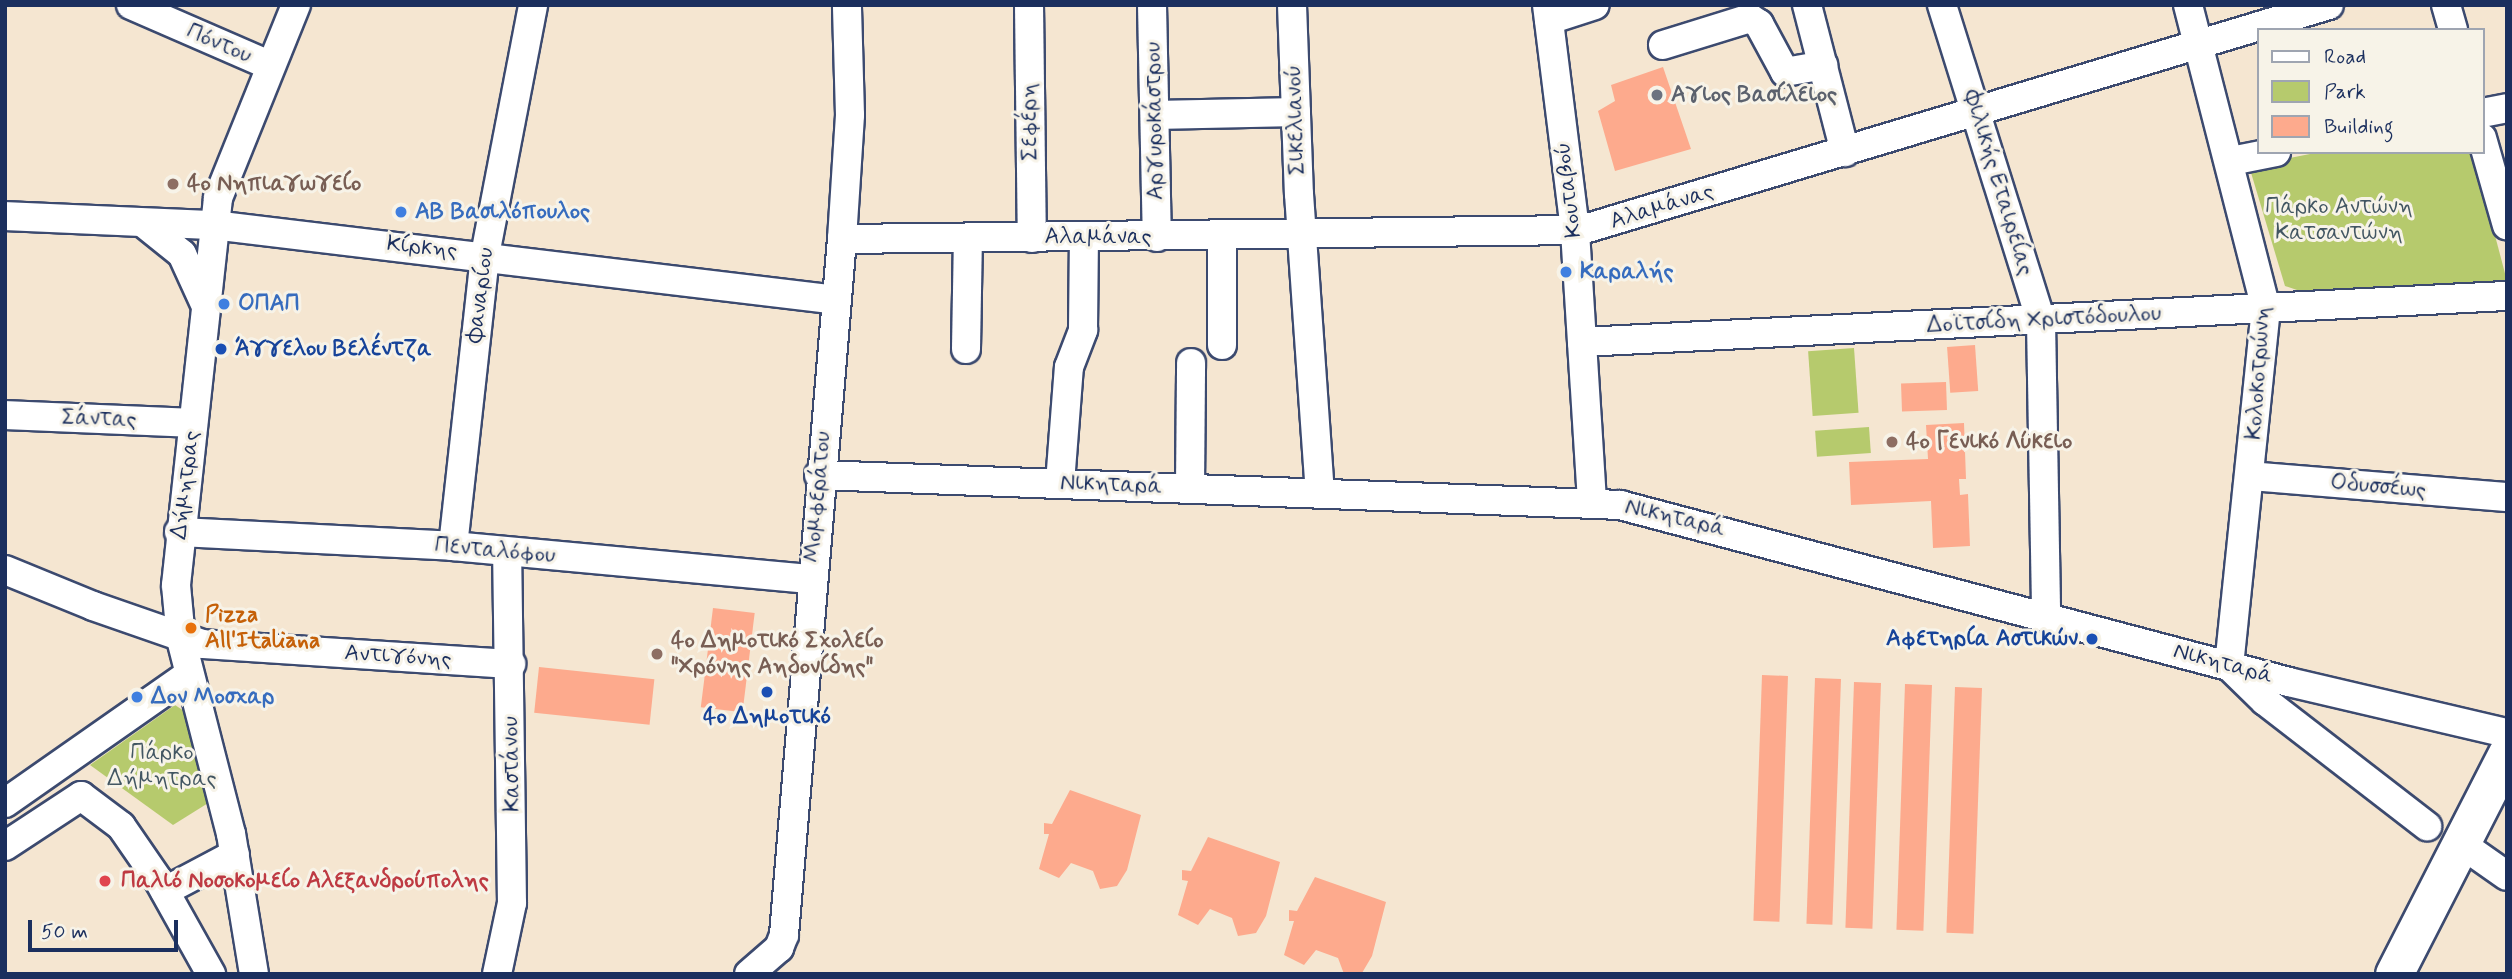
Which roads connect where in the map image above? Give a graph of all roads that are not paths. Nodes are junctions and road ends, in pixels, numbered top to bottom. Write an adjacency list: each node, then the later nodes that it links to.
1 (131, 5): 18 (street, Πόντου)
2 (296, 5): 18 (street, Δήμητρας)
3 (533, 5): 41 (street, Φαναρίου)
4 (847, 5): 40 (street, Μομφεράτου)
5 (1029, 5): 39 (street, Σεφέρη)
6 (1152, 5): 24 (street, Αργυροκάστρου)
7 (1292, 5): 21 (street, Σικελιανού)
8 (1595, 5): 14 (street)
9 (1807, 5): 19 (street)
10 (1942, 5): 22 (street, Φιλικής Εταιρείας)
11 (2188, 5): 16 (street, Κολοκοτρώνη)
12 (2329, 5): 16 (street, Αλαμάνας)
13 (2446, 5): 15 (street)
14 (1548, 13): 33 (street, Κουταβού)
15 (2452, 28)
16 (2199, 45): 22 (street, Αλαμάνας); 28 (street, Κολοκοτρώνη)
17 (1663, 46): 19 (street)
18 (269, 65): 31 (street, Δήμητρας)
19 (1823, 65): 26 (street)
20 (2507, 108): 23 (street)
21 (1296, 112): 24 (street); 35 (street, Σικελιανού)
22 (1977, 112): 26 (street, Αλαμάνας); 46 (street, Φιλικής Εταιρείας)
23 (2484, 113)
24 (1156, 115): 37 (street, Αργυροκάστρου)
25 (2484, 145): 32 (street)
26 (1845, 152): 33 (street, Αλαμάνας)
27 (2266, 154): 28 (street)
28 (2231, 161): 45 (street, Κολοκοτρώνη)
29 (5, 216): 30 (street, Κίρκης)
30 (146, 225): 31 (street, Κίρκης); 44 (street)
31 (213, 225): 41 (street, Κίρκης); 44 (street, Δήμητρας)
32 (2507, 226)
33 (1574, 231): 35 (street, Αλαμάνας); 47 (street, Κουταβού)
34 (1222, 236): 35 (street, Αλαμάνας); 37 (street, Αλαμάνας); 48 (street)
35 (1302, 236): 57 (street, Σικελιανού)
36 (1084, 237): 37 (street, Αλαμάνας); 39 (street, Αλαμάνας); 55 (street)
37 (1157, 237)
38 (968, 238): 39 (street, Αλαμάνας); 40 (street, Αλαμάνας); 49 (street)
39 (1032, 238)
40 (842, 239): 43 (street, Μομφεράτου)
41 (485, 255): 43 (street, Κίρκης); 61 (street, Φαναρίου)
42 (2507, 296): 45 (street, Δοϊτσίδη Χριστόδουλου)
43 (838, 300): 53 (street, Μομφεράτου)
44 (205, 304): 52 (street, Δήμητρας)
45 (2266, 308): 46 (street, Δοϊτσίδη Χριστόδουλου); 54 (street, Κολοκοτρώνη)
46 (2041, 321): 47 (street, Δοϊτσίδη Χριστόδουλου); 65 (street, Φιλικής Εταιρείας)
47 (1582, 342): 59 (street, Κουταβού)
48 (1222, 345)
49 (965, 349)
50 (1191, 363): 56 (street)
51 (5, 415): 52 (street, Σάντας)
52 (193, 423): 60 (street, Δήμητρας)
53 (819, 475): 55 (street, Νικηταρά); 64 (street, Μομφεράτου)
54 (2250, 476): 58 (street, Οδυσσέως); 68 (street, Κολοκοτρώνη)
55 (1060, 483): 56 (street, Νικηταρά)
56 (1190, 488): 57 (street, Νικηταρά)
57 (1320, 492): 59 (street, Νικηταρά)
58 (2507, 497)
59 (1592, 502): 65 (street, Νικηταρά)
60 (179, 532): 61 (street, Πενταλόφου); 66 (street, Δήμητρας)
61 (453, 546): 62 (street, Πενταλόφου)
62 (507, 553): 64 (street, Πενταλόφου); 67 (street, Καστάνου)
63 (5, 569): 66 (street, Αντιγόνης)
64 (811, 579): 82 (street, Μομφεράτου)
65 (2046, 616): 68 (street, Νικηταρά)
66 (191, 642): 67 (street, Αντιγόνης); 69 (street, Δήμητρας)
67 (511, 664): 81 (street, Καστάνου)
68 (2229, 666): 70 (street, Νικηταρά); 73 (street)
69 (189, 674): 72 (street); 76 (street, Δήμητρας)
70 (2507, 733)
71 (2507, 753): 74 (main road)
72 (5, 803)
73 (2427, 826)
74 (2460, 843): 77 (street); 83 (main road)
75 (5, 846): 78 (street)
76 (234, 854): 78 (street); 80 (street, Δήμητρας)
77 (2507, 876)
78 (164, 891): 79 (street)
79 (211, 974)
80 (254, 974)
81 (497, 974)
82 (749, 974)
83 (2394, 974)

